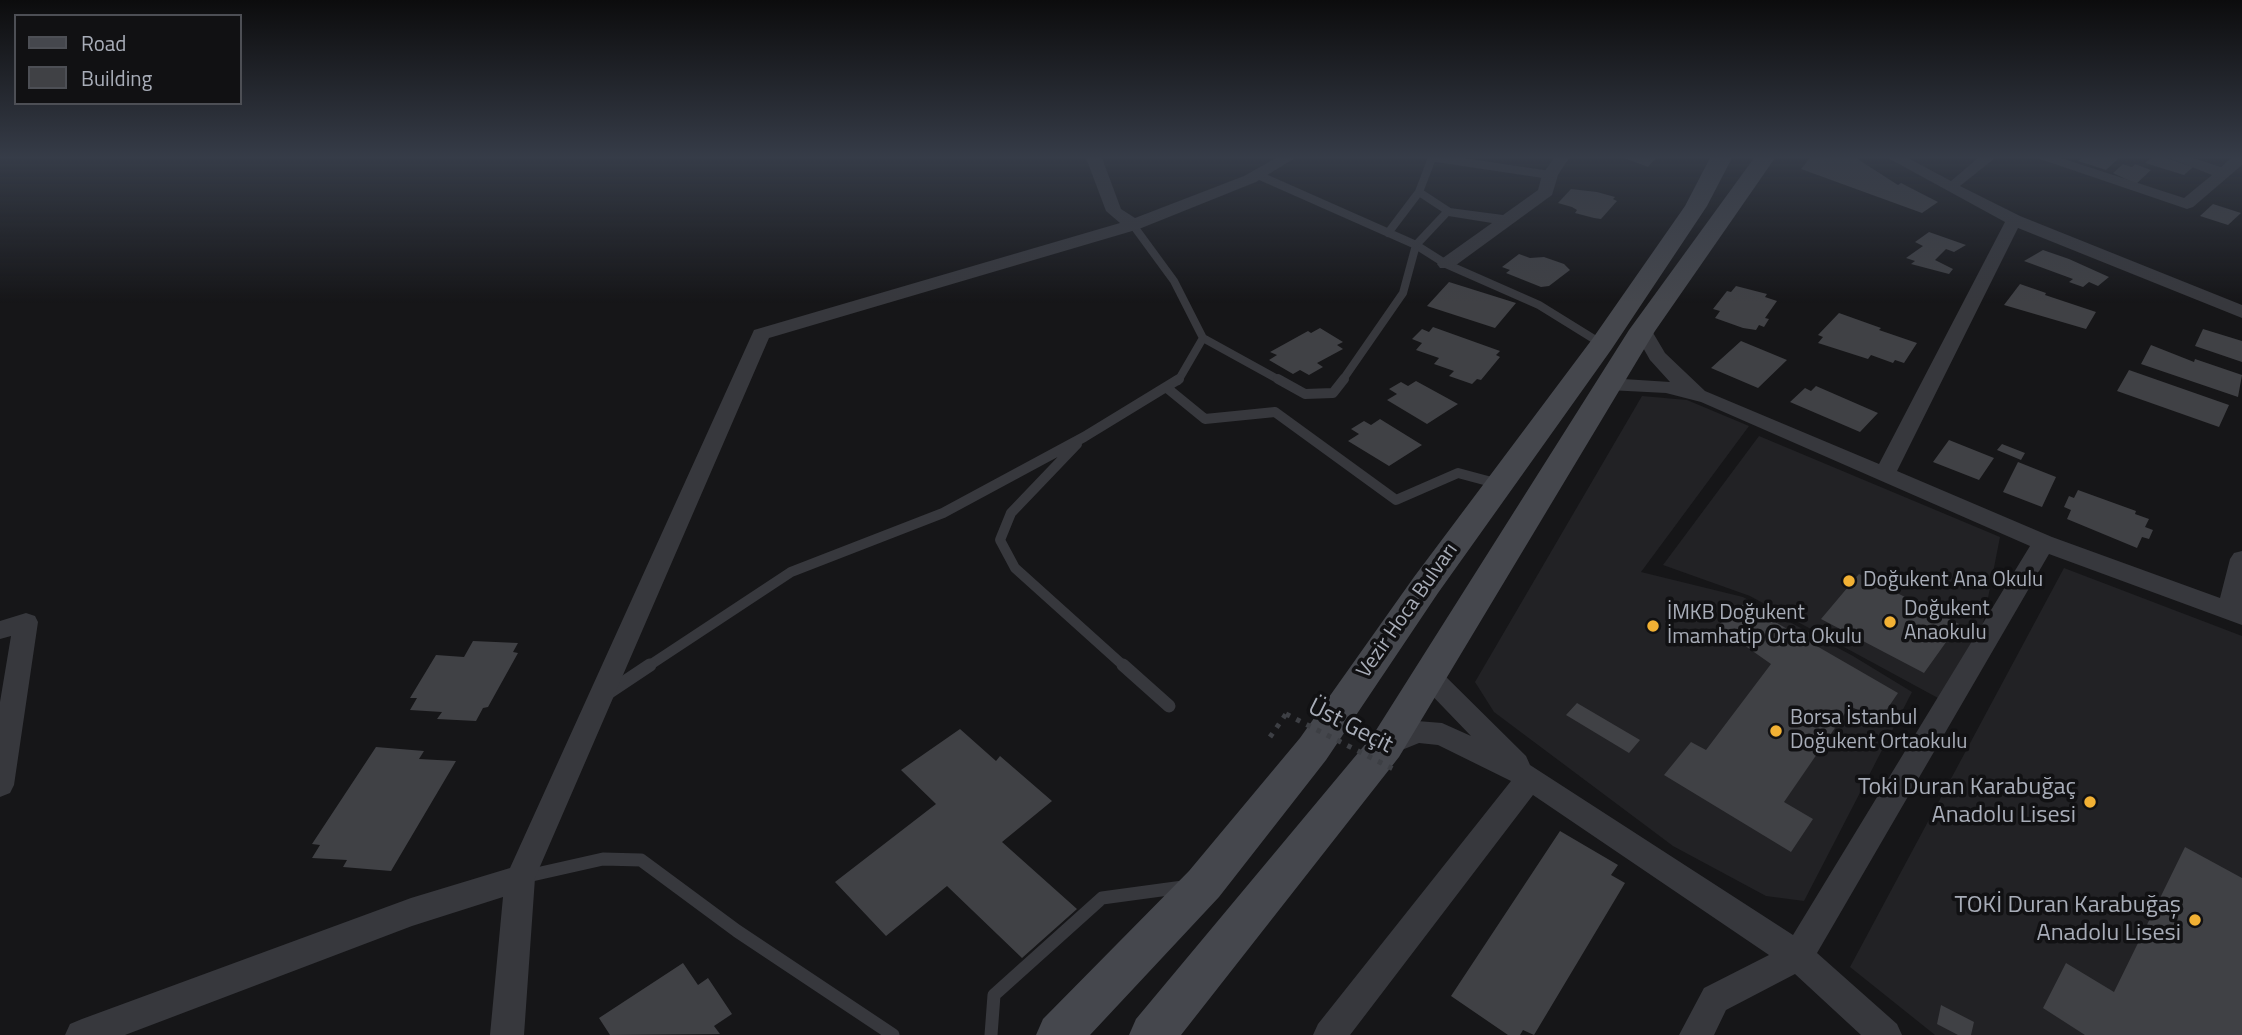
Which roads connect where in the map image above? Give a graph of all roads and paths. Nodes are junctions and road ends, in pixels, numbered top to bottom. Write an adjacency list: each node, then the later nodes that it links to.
1 (1112, 206): 14 (street)
2 (1180, 206): 14 (street)
3 (1328, 206): 15 (lane)
4 (1408, 206): 15 (lane)
5 (1441, 206): 11 (lane)
6 (1524, 206): 12 (street)
7 (1696, 206): 22 (main road, Vezir Hoca Bulvarı)
8 (1730, 206): 20 (main road)
9 (1988, 206): 13 (street)
10 (2010, 206): 18 (street)
11 (1448, 211): 12 (street); 16 (lane)
12 (1504, 220): 17 (street)
13 (2014, 220): 19 (street); 27 (street)
14 (1133, 225): 21 (lane); 34 (street)
15 (1388, 233): 16 (lane)
16 (1416, 245): 17 (lane); 21 (lane)
17 (1446, 264): 22 (lane)
18 (2242, 300)
19 (2242, 312)
20 (1642, 330): 23 (main road); 25 (street)
21 (1203, 338): 24 (lane)
22 (1602, 344): 28 (main road, Vezir Hoca Bulvarı)
23 (1608, 384): 25 (street); 33 (main road)
24 (1167, 388): 26 (lane); 28 (lane)
25 (1707, 398): 27 (street)
26 (1084, 437): 34 (lane); 35 (lane)
27 (1884, 475): 29 (street)
28 (1500, 485): 41 (main road, Vezir Hoca Bulvarı)
29 (2044, 543): 31 (street); 42 (street)
30 (2242, 559): 31 (street)
31 (2235, 613)
32 (0, 630): 39 (street)
33 (1429, 676): 37 (main road); 38 (street)
34 (600, 699): 40 (street)
35 (1169, 706)
36 (1270, 737): 37 (path, Üst Geçit, bridge)
37 (1392, 758): 38 (street); 48 (main road)
38 (1530, 778): 42 (street); 49 (street)
39 (0, 785)
40 (520, 878): 43 (street); 44 (street); 45 (lane)
41 (1203, 884): 46 (lane); 47 (main road, Vezir Hoca Bulvarı)
42 (1798, 956): 50 (street); 51 (street)
43 (82, 1035)
44 (507, 1035)
45 (893, 1035)
46 (991, 1035)
47 (1059, 1035)
48 (1152, 1035)
49 (1329, 1035)
50 (1696, 1035)
51 (1885, 1035)

